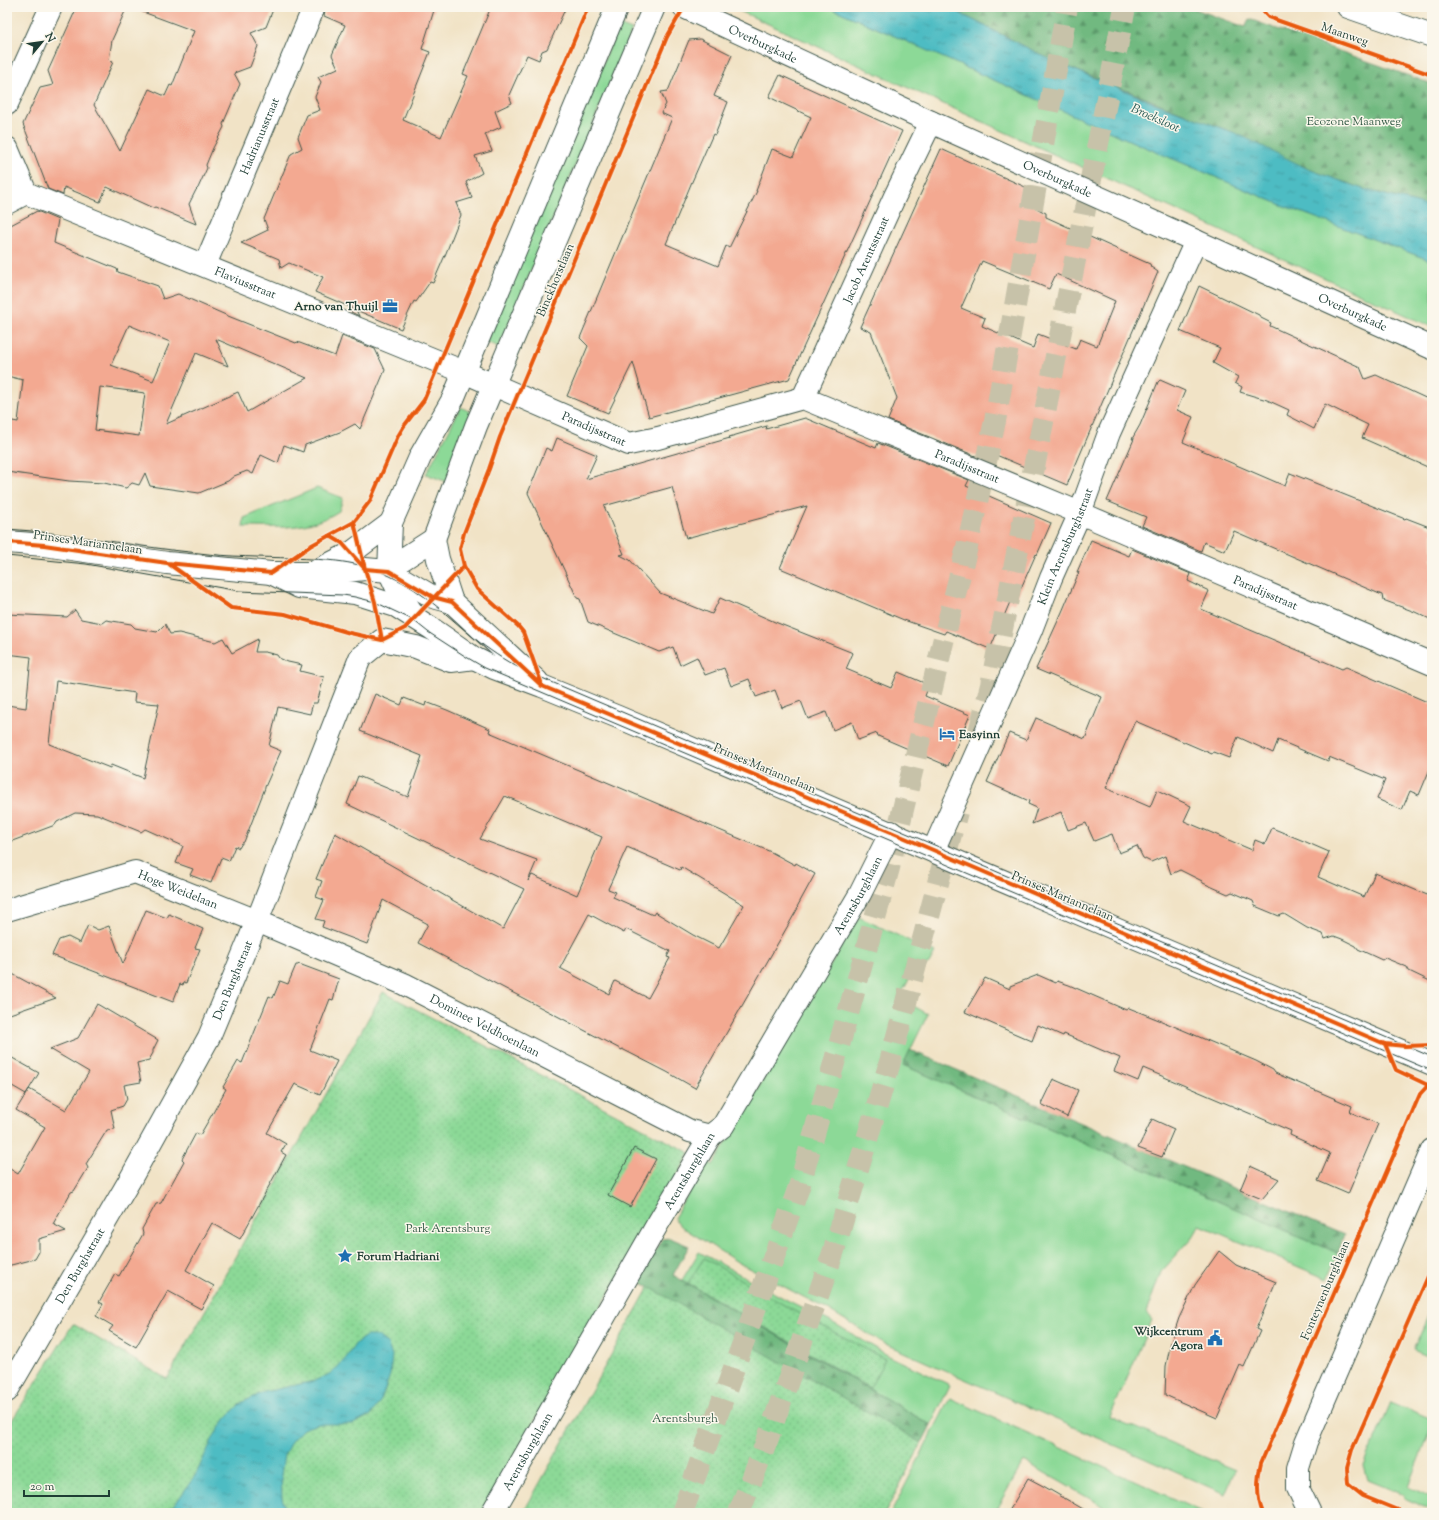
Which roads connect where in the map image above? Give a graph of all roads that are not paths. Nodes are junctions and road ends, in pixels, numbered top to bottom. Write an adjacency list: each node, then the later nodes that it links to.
1 (51, 7): 8 (street)
2 (314, 7): 13 (street, Hadrianusstraat)
3 (618, 7): 15 (street)
4 (654, 7): 16 (street, Binckhorstlaan)
5 (684, 7): 9 (street, Overburgkade)
6 (1348, 7): 7 (street)
7 (1432, 36)
8 (7, 104)
9 (931, 122): 12 (street, Overburgkade); 17 (street, Jacob Arentsstraat)
10 (7, 148): 11 (street)
11 (16, 198): 13 (street, Flaviusstraat)
12 (1196, 240): 14 (street, Overburgkade); 18 (street, Klein Arentsburghstraat)
13 (205, 265): 15 (street, Flaviusstraat)
14 (1432, 348)
15 (464, 372): 16 (street); 19 (street)
16 (493, 385): 17 (street, Paradijsstraat); 20 (street, Binckhorstlaan)
17 (803, 398): 18 (street, Paradijsstraat)
18 (1080, 513): 28 (street, Paradijsstraat); 31 (street, Klein Arentsburghstraat)
19 (391, 523): 22 (street); 23 (street)
20 (434, 539): 22 (street); 25 (street)
21 (7, 542): 24 (street, Prinses Mariannelaan)
22 (389, 570): 23 (street, Prinses Mariannelaan); 25 (street, Prinses Mariannelaan); 26 (street)
23 (314, 572): 24 (street, Prinses Mariannelaan)
24 (271, 573): 26 (street, Prinses Mariannelaan)
25 (452, 602): 29 (street, Prinses Mariannelaan)
26 (415, 617): 27 (street, Prinses Mariannelaan)
27 (474, 658): 29 (street, Prinses Mariannelaan); 33 (street, Den Burghstraat)
28 (1432, 664)
29 (542, 686): 30 (street, Prinses Mariannelaan)
30 (891, 832): 31 (street, Prinses Mariannelaan); 35 (street, Arentsburghlaan)
31 (934, 851): 34 (street, Prinses Mariannelaan)
32 (7, 910): 33 (street, Hoge Weidelaan)
33 (257, 921): 35 (street, Dominee Veldhoenlaan); 37 (street, Den Burghstraat)
34 (1432, 1064)
35 (710, 1136): 38 (street, Arentsburghlaan)
36 (1432, 1150): 39 (street)
37 (7, 1391)
38 (492, 1513)
39 (1310, 1513)

